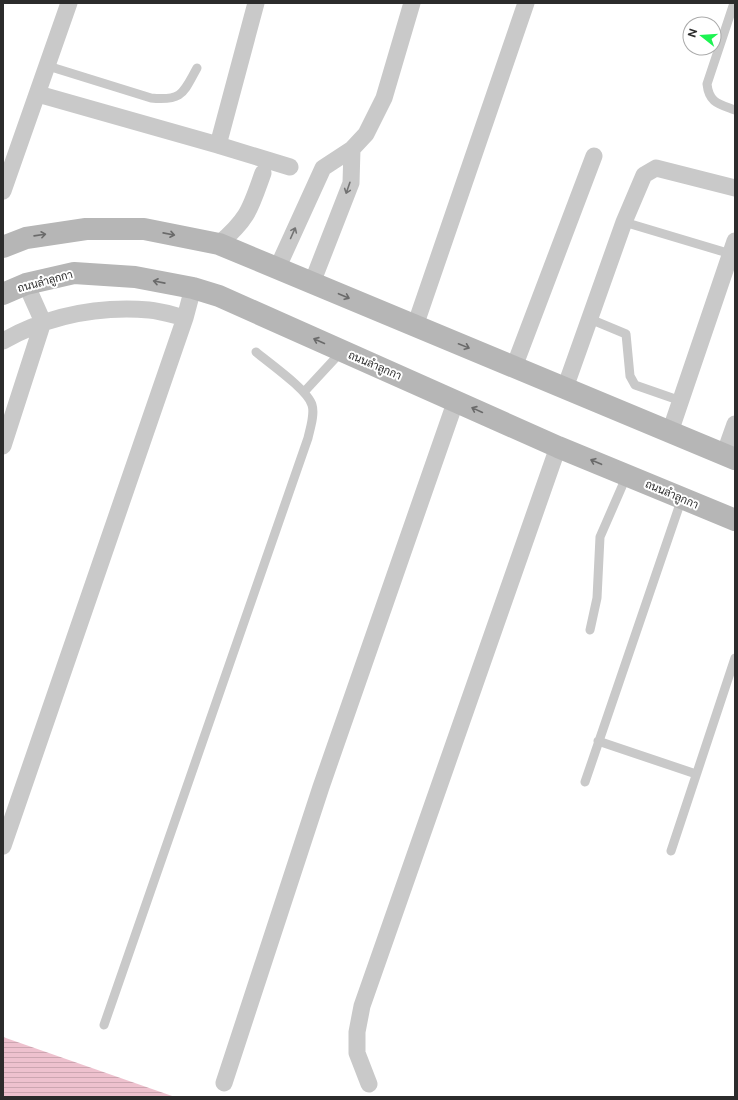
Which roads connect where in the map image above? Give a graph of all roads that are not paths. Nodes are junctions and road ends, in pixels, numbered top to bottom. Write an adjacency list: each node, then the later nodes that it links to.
1 (69, 3): 6 (street)
2 (256, 3): 10 (street)
3 (412, 3): 11 (street)
4 (526, 3): 29 (street)
5 (734, 3): 9 (lane)
6 (48, 66): 7 (lane); 8 (street)
7 (198, 68)
8 (38, 94): 10 (street); 16 (street)
9 (735, 110)
10 (218, 145): 13 (street)
11 (352, 149): 21 (street, one-way to 11); 22 (street, one-way to 22)
12 (594, 156): 33 (street)
13 (290, 167)
14 (263, 172): 18 (street)
15 (735, 188): 17 (street)
16 (3, 192)
17 (624, 222): 20 (lane); 27 (street)
18 (219, 244): 19 (main road, one-way to 18); 21 (main road)
19 (3, 247)
20 (733, 248): 37 (street)
21 (278, 269): 22 (main road)
22 (312, 283): 29 (main road, one-way to 29)
23 (26, 284): 24 (main road, ถนนลำลูกกา, one-way to 23); 25 (main road, ถนนลำลูกกา); 28 (street)
24 (192, 288): 26 (street); 31 (main road, ถนนลำลูกกา, one-way to 24)
25 (3, 294)
26 (185, 318): 28 (street); 51 (street)
27 (590, 319): 34 (street); 37 (lane)
28 (43, 322): 30 (street); 40 (street)
29 (415, 326): 33 (main road, one-way to 33)
30 (3, 341)
31 (342, 351): 35 (lane); 36 (main road, ถนนลำลูกกา)
32 (256, 352): 35 (lane)
33 (514, 367): 34 (main road)
34 (565, 388): 39 (main road)
35 (304, 392): 53 (lane)
36 (456, 400): 41 (main road, ถนนลำลูกกา, one-way to 36); 54 (street)
37 (681, 401): 39 (street)
38 (735, 424): 42 (street)
39 (670, 432): 42 (main road)
40 (3, 446)
41 (558, 447): 43 (main road, ถนนลำลูกกา, one-way to 41); 55 (street)
42 (730, 457)
43 (627, 475): 44 (main road, ถนนลำลูกกา); 46 (lane)
44 (682, 498): 45 (main road, ถนนลำลูกกา); 48 (lane)
45 (735, 520)
46 (590, 630)
47 (735, 658): 49 (lane)
48 (598, 742): 49 (lane); 50 (lane)
49 (696, 774): 52 (lane)
50 (585, 782)
51 (3, 846)
52 (671, 851)
53 (104, 1025)
54 (224, 1083)
55 (369, 1084)

